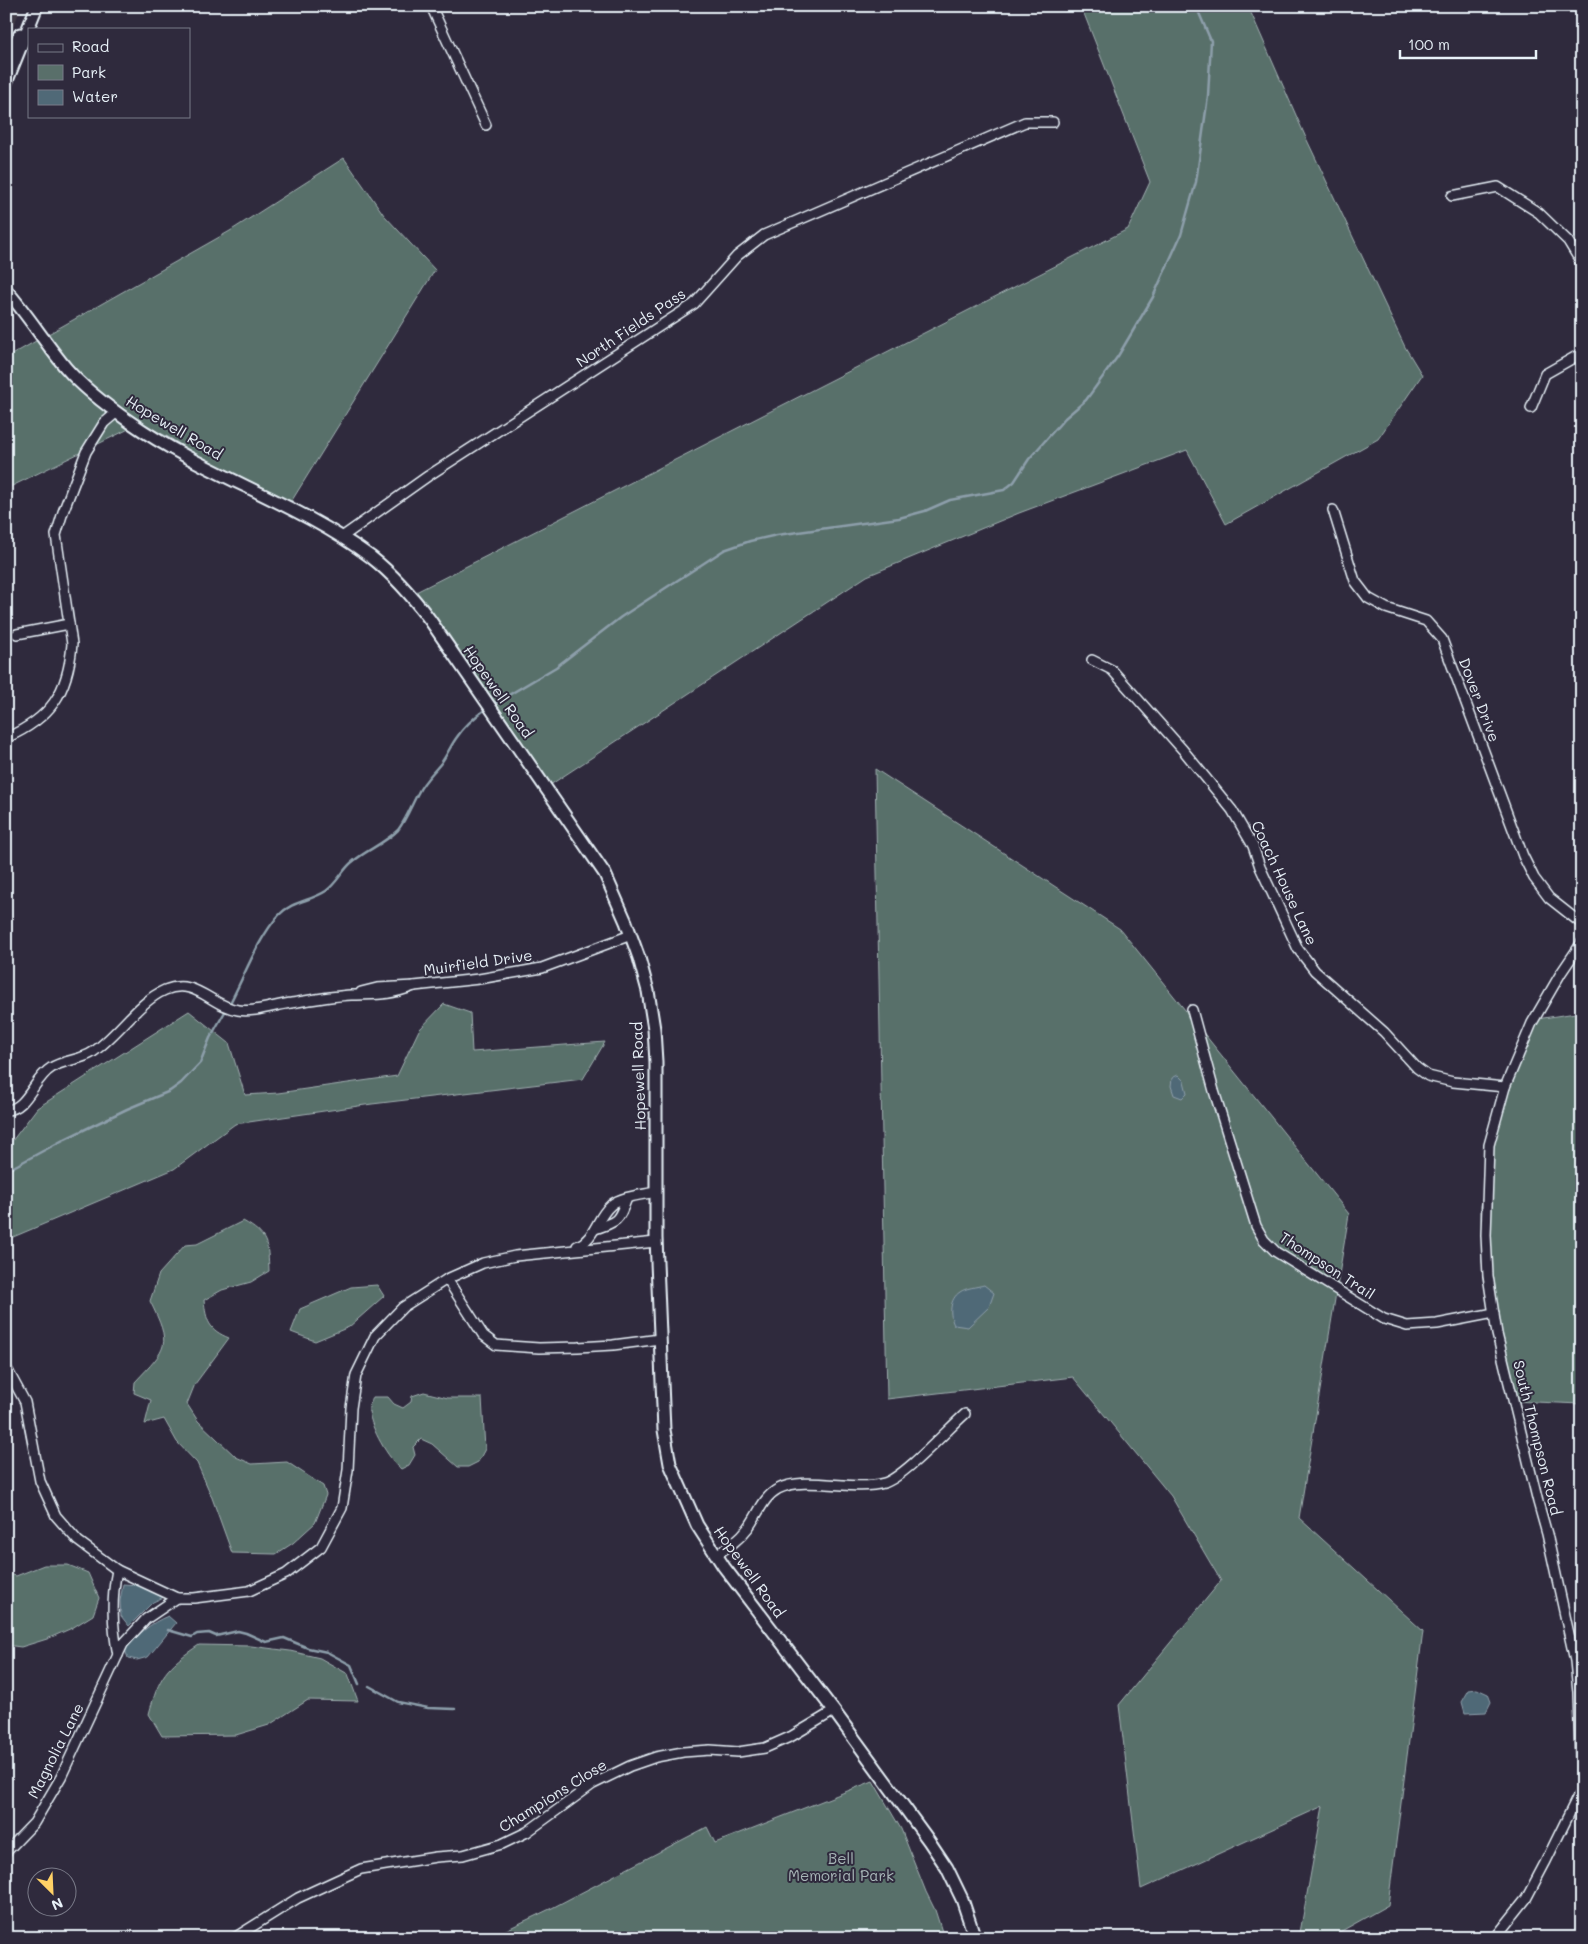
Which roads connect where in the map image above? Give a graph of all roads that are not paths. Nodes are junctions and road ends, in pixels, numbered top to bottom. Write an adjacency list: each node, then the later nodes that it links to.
1 (36, 6): 3 (street); 4 (street)
2 (431, 6): 6 (street)
3 (6, 58)
4 (6, 83)
5 (1053, 122): 14 (street, North Fields Pass)
6 (486, 125)
7 (1452, 196): 8 (street)
8 (1582, 264)
9 (7, 285): 12 (street, Hopewell Road)
10 (1582, 353): 11 (street)
11 (1531, 408)
12 (116, 412): 14 (street, Hopewell Road); 15 (street)
13 (1333, 510): 19 (street, Dover Drive)
14 (342, 537): 20 (street, Hopewell Road)
15 (69, 624): 16 (street); 18 (street)
16 (17, 634)
17 (1092, 660): 23 (street, Coach House Lane)
18 (6, 738)
19 (1582, 924)
20 (631, 935): 24 (street, Muirfield Drive); 25 (street, Hopewell Road)
21 (1582, 942): 23 (street, South Thompson Road)
22 (1192, 1010): 31 (street, Thompson Trail)
23 (1505, 1087): 31 (street, South Thompson Road)
24 (6, 1110)
25 (656, 1192): 26 (street); 28 (street, Hopewell Road)
26 (627, 1198): 27 (street); 27 (street)
27 (595, 1229): 29 (street)
28 (656, 1242): 29 (street); 32 (street, Hopewell Road)
29 (567, 1250): 30 (street)
30 (447, 1279): 32 (street); 37 (street)
31 (1494, 1313): 40 (street, South Thompson Road)
32 (660, 1339): 35 (street, Hopewell Road)
33 (6, 1367): 36 (street)
34 (965, 1414): 35 (street)
35 (716, 1555): 39 (street, Hopewell Road)
36 (117, 1570): 37 (street); 38 (street)
37 (177, 1598): 38 (street, Magnolia Lane)
38 (118, 1655): 41 (street, Magnolia Lane)
39 (834, 1710): 42 (street, Champions Close); 43 (street, Hopewell Road)
40 (1581, 1790): 44 (street, South Thompson Road)
41 (6, 1852)
42 (234, 1938)
43 (975, 1938)
44 (1495, 1938)

